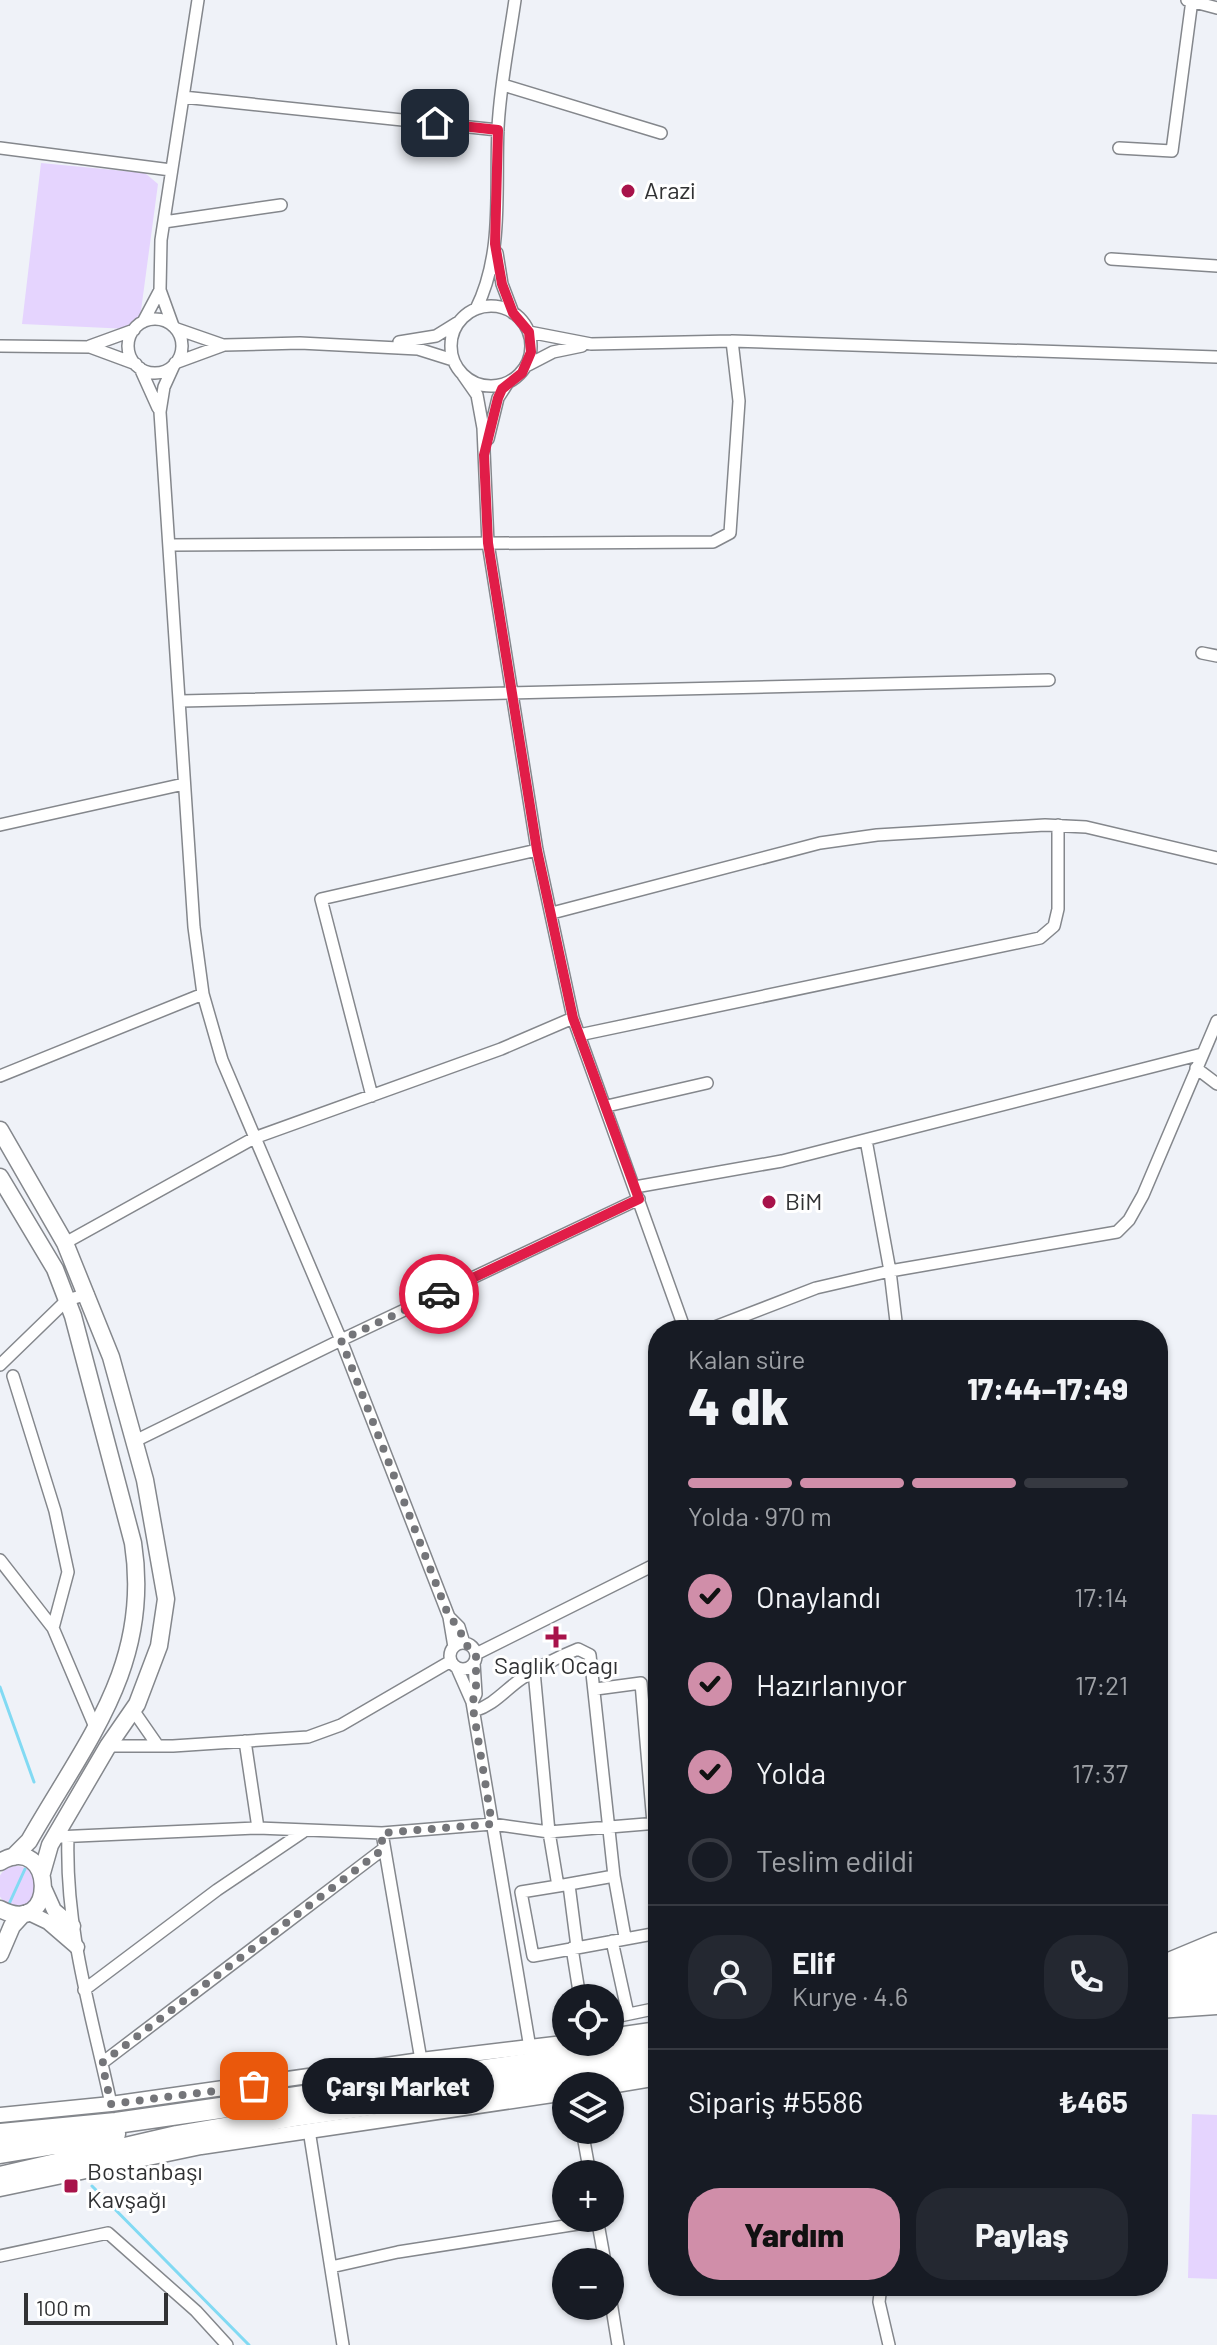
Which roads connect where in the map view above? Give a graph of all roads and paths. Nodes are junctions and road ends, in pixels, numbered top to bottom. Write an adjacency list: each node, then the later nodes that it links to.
1 (198, 0): 6 (street)
2 (515, 0): 5 (street)
3 (1190, 1): 4 (street); 10 (street)
4 (1217, 8)
5 (503, 85): 7 (street); 8 (street)
6 (183, 97): 7 (street); 11 (street)
7 (498, 130): 14 (street)
8 (661, 133)
9 (0, 148): 11 (street)
10 (1119, 148)
11 (171, 170): 13 (street)
12 (281, 205): 13 (street)
13 (164, 222): 17 (street)
14 (495, 244): 18 (street); 19 (street)
15 (1111, 259): 16 (street)
16 (1217, 266)
17 (160, 290): 21 (street); 22 (street)
18 (476, 309): 19 (street); 20 (street)
19 (513, 313): 23 (street)
20 (459, 321): 27 (street); 31 (street)
21 (138, 326): 22 (street); 29 (street); 33 (street)
22 (175, 327): 26 (street); 32 (street)
23 (529, 332): 25 (street); 34 (street)
24 (732, 341): 25 (street); 30 (street); 39 (street)
25 (591, 344): 34 (street)
26 (224, 345): 27 (street); 32 (street)
27 (374, 345): 31 (street)
28 (0, 346): 29 (street)
29 (90, 347): 33 (street)
30 (1217, 357)
31 (453, 360): 35 (street)
32 (175, 364): 33 (street); 37 (street)
33 (139, 366): 37 (street)
34 (526, 366): 36 (street)
35 (463, 375): 36 (street); 38 (street)
36 (510, 382): 38 (street)
37 (160, 412): 40 (street)
38 (484, 455): 39 (street)
39 (488, 543): 40 (street); 44 (street)
40 (171, 545): 45 (street)
41 (1202, 653): 42 (street)
42 (1217, 656)
43 (1049, 680): 44 (street)
44 (511, 690): 45 (street); 49 (street)
45 (181, 701): 46 (street)
46 (184, 784): 47 (street); 52 (street)
47 (0, 825)
48 (1058, 825): 50 (street); 51 (street); 55 (street)
49 (537, 850): 51 (street); 61 (street)
50 (1217, 858)
51 (552, 913): 53 (street)
52 (203, 994): 58 (street); 64 (street)
53 (573, 1018): 55 (street); 61 (street)
54 (1217, 1021): 56 (street)
55 (579, 1035): 62 (street)
56 (1202, 1054): 57 (street); 65 (street)
57 (1196, 1068): 60 (street); 69 (street)
58 (0, 1076)
59 (707, 1083): 62 (street)
60 (1217, 1084)
61 (372, 1096): 64 (street)
62 (607, 1106): 67 (street)
63 (0, 1130): 68 (main road)
64 (254, 1138): 68 (street); 75 (street)
65 (866, 1140): 67 (street); 69 (street)
66 (1, 1181): 71 (main road)
67 (637, 1193): 72 (street); 75 (street)
68 (65, 1243): 70 (main road)
69 (890, 1271): 73 (street); 74 (street)
70 (88, 1294): 71 (street); 78 (main road)
71 (67, 1300): 76 (street); 89 (main road)
72 (681, 1320)
73 (733, 1320)
74 (896, 1320)
75 (341, 1340): 78 (street); 82 (street)
76 (0, 1365)
77 (13, 1376): 81 (street)
78 (135, 1441): 88 (main road)
79 (0, 1560): 81 (street)
80 (648, 1568): 83 (street)
81 (53, 1628): 89 (street)
82 (459, 1645): 83 (street); 84 (street)
83 (475, 1658): 84 (street); 87 (street)
84 (454, 1665): 87 (street); 90 (street)
85 (534, 1671): 86 (street); 87 (street); 99 (street)
86 (596, 1689): 93 (street); 96 (street)
87 (473, 1706): 94 (street)
88 (133, 1710): 91 (main road); 92 (street)
89 (95, 1727): 103 (main road)
90 (245, 1741): 92 (street); 97 (street)
91 (108, 1746): 92 (street); 101 (main road)
92 (158, 1746)
93 (648, 1748)
94 (492, 1824): 99 (street); 100 (street); 135 (street)
95 (648, 1824): 96 (street)
96 (606, 1827): 99 (street); 104 (street)
97 (258, 1828): 98 (street); 101 (street)
98 (304, 1832): 100 (street); 123 (street)
99 (549, 1832): 106 (street)
100 (382, 1833): 102 (street)
101 (62, 1837): 105 (main road); 109 (street)
102 (382, 1850): 136 (street); 137 (street)
103 (4, 1860): 105 (main road)
104 (614, 1876): 106 (street); 111 (street)
105 (43, 1881): 108 (main road); 109 (street)
106 (563, 1886): 115 (street); 115 (street)
107 (0, 1909): 108 (main road)
108 (25, 1913): 114 (street); 116 (main road)
109 (73, 1926): 114 (street)
110 (648, 1934): 111 (street)
111 (625, 1937): 112 (street)
112 (612, 1941): 115 (street); 129 (street)
113 (1217, 1943): 118 (highway)
114 (77, 1947): 123 (street)
115 (574, 1948): 122 (street)
116 (0, 1954)
117 (1217, 1959): 119 (highway)
118 (1168, 1965)
119 (1168, 1967)
120 (1168, 1969): 121 (highway)
121 (1217, 1973)
122 (578, 1984)
123 (84, 1990): 137 (street)
124 (1217, 1993): 125 (highway)
125 (1168, 1998)
126 (1217, 2007): 128 (street)
127 (648, 2010): 129 (street)
128 (1168, 2010)
129 (628, 2014): 130 (street)
130 (624, 2015)
131 (648, 2030): 132 (street)
132 (624, 2034)
133 (552, 2045): 135 (street)
134 (648, 2046): 141 (highway)
135 (530, 2048): 136 (street); 141 (street)
136 (421, 2060): 143 (street)
137 (102, 2063): 143 (street)
138 (648, 2065): 148 (highway)
139 (648, 2080): 140 (street)
140 (624, 2084)
141 (365, 2088): 144 (highway)
142 (552, 2095): 146 (street)
143 (111, 2104): 145 (street)
144 (179, 2113): 147 (highway); 148 (highway)
145 (0, 2115)
146 (309, 2130): 148 (street); 151 (street)
147 (0, 2134)
148 (1, 2171)
149 (552, 2227): 151 (street)
150 (0, 2256): 154 (street)
151 (331, 2267): 155 (street)
152 (880, 2296): 157 (street)
153 (614, 2320): 156 (street)
154 (227, 2345)
155 (343, 2345)
156 (618, 2345)
157 (889, 2345)

